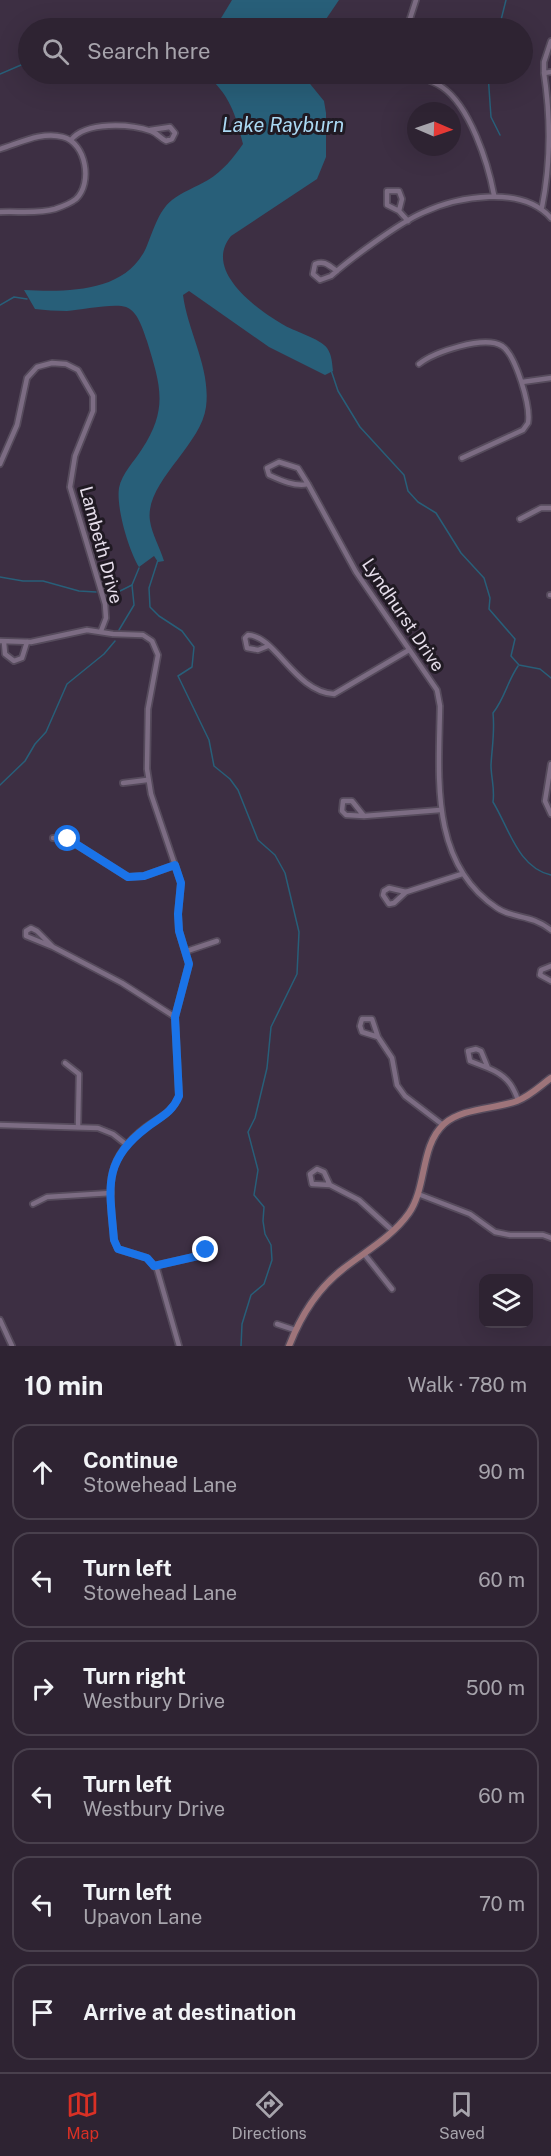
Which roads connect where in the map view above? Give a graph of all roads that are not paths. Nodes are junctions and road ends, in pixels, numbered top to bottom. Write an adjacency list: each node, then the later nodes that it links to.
1 (416, 0): 2 (street)
2 (410, 18)
3 (551, 41): 5 (street)
4 (551, 72): 5 (street)
5 (544, 73): 11 (street)
6 (435, 84): 10 (street)
7 (150, 130): 7 (street); 8 (street)
8 (71, 140): 9 (street); 13 (street)
9 (0, 149)
10 (494, 195): 11 (street); 15 (street)
11 (542, 207): 14 (street)
12 (399, 211): 12 (street); 15 (street)
13 (0, 213)
14 (551, 218)
15 (408, 221): 16 (street)
16 (337, 271): 16 (street)
17 (420, 364): 19 (street)
18 (551, 378): 19 (street)
19 (522, 382): 20 (street)
20 (462, 458)
21 (0, 464): 25 (street, Lambeth Drive)
22 (308, 484): 22 (street, Lyndhurst Drive); 29 (street, Lyndhurst Drive)
23 (551, 508): 24 (street)
24 (520, 519)
25 (101, 631): 27 (street); 31 (street)
26 (2, 641): 27 (street); 27 (street)
27 (27, 642)
28 (268, 646): 28 (street); 29 (street)
29 (409, 650): 33 (street, Lyndhurst Drive)
30 (551, 764): 34 (street)
31 (147, 780): 32 (street); 37 (street)
32 (123, 783)
33 (440, 810): 35 (street); 38 (street, Lyndhurst Drive)
34 (551, 814)
35 (364, 816): 35 (street)
36 (53, 838): 37 (street)
37 (175, 865): 43 (street)
38 (462, 874): 39 (street); 40 (street, Lyndhurst Drive)
39 (406, 892): 39 (street)
40 (551, 930)
41 (217, 941): 43 (street)
42 (53, 947): 42 (street); 46 (street)
43 (187, 951): 46 (street)
44 (551, 966): 45 (street)
45 (551, 981)
46 (175, 1017): 55 (street)
47 (378, 1037): 47 (street); 53 (street)
48 (65, 1063): 54 (street)
49 (488, 1068): 49 (street); 51 (street)
50 (551, 1078): 51 (street)
51 (518, 1100): 53 (street)
52 (0, 1125): 54 (street)
53 (443, 1125): 58 (street)
54 (78, 1127): 55 (street)
55 (128, 1145): 57 (street)
56 (330, 1185): 56 (street); 60 (street)
57 (111, 1193): 59 (street); 64 (street)
58 (418, 1194): 60 (street); 61 (street)
59 (33, 1204)
60 (393, 1231): 63 (street)
61 (551, 1238)
62 (206, 1250): 64 (street)
63 (364, 1255): 65 (street); 68 (street)
64 (154, 1266): 70 (street)
65 (392, 1289)
66 (0, 1320): 69 (street)
67 (277, 1324): 68 (street)
68 (296, 1330): 71 (street)
69 (12, 1346)
70 (179, 1346)
71 (289, 1346)

